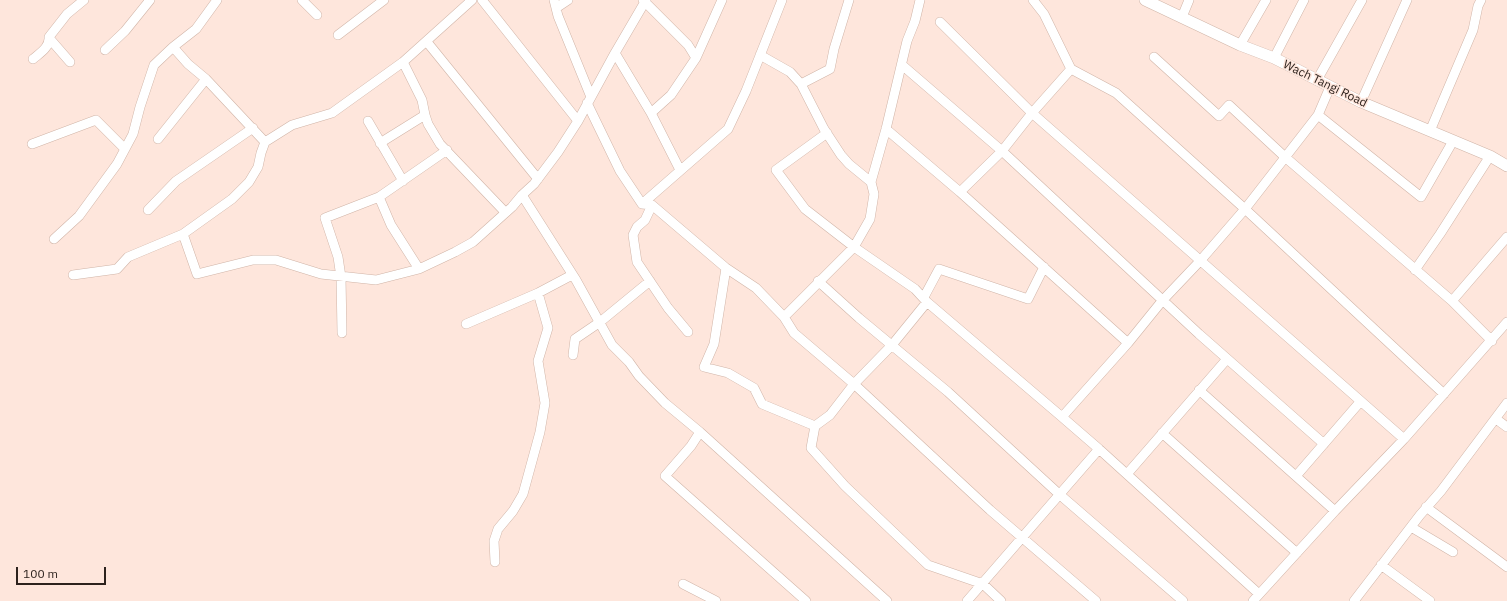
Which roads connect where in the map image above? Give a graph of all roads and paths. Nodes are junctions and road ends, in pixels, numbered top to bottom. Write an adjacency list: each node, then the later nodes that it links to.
1 (84, 0): 27 (street)
2 (150, 0): 31 (street)
3 (217, 0): 30 (street)
4 (302, 0): 23 (street)
5 (384, 0): 26 (street)
6 (473, 0): 21 (street); 28 (street)
7 (568, 0): 22 (street)
8 (722, 0): 35 (street)
9 (782, 0): 33 (street)
10 (849, 0): 44 (street)
11 (920, 0): 40 (street)
12 (1033, 0): 41 (street)
13 (1145, 0): 24 (main road, Wach Tangi Road)
14 (1189, 0): 24 (street)
15 (1266, 0): 29 (street)
16 (1304, 0): 36 (street)
17 (1362, 0): 43 (street)
18 (1407, 0): 47 (street)
19 (1481, 0): 56 (street)
20 (645, 1): 32 (street); 35 (street)
21 (487, 2): 53 (street)
22 (555, 4): 46 (street)
23 (317, 15)
24 (1182, 17): 29 (main road, Wach Tangi Road)
25 (940, 22): 49 (street)
26 (338, 35)
27 (50, 39): 37 (street); 38 (street)
28 (427, 42): 39 (street); 70 (street)
29 (1240, 45): 36 (main road, Wach Tangi Road)
30 (173, 47): 42 (street); 63 (street)
31 (105, 50)
32 (615, 53): 46 (street); 48 (street)
33 (760, 55): 44 (street); 69 (street)
34 (1154, 57): 67 (street)
35 (696, 58): 48 (street)
36 (1274, 58): 43 (main road, Wach Tangi Road)
37 (33, 59)
38 (70, 62)
39 (403, 62): 50 (street); 60 (street)
40 (902, 65): 55 (street); 65 (street)
41 (1070, 69): 49 (street); 78 (street)
42 (206, 79): 54 (street); 58 (street)
43 (1317, 80): 45 (main road, Wach Tangi Road)
44 (801, 84): 57 (street)
45 (1330, 87): 47 (main road, Wach Tangi Road); 51 (street)
46 (589, 100): 53 (street); 76 (street)
47 (1361, 102): 56 (main road, Wach Tangi Road)
48 (651, 113): 69 (street)
49 (1032, 113): 65 (street); 85 (street)
50 (424, 114): 61 (street); 64 (street)
51 (1318, 115): 59 (street); 67 (street)
52 (368, 121): 61 (street)
53 (578, 121): 70 (street)
54 (253, 128): 60 (street); 79 (street)
55 (886, 129): 72 (street); 73 (street)
56 (1430, 131): 59 (main road, Wach Tangi Road)
57 (827, 133): 72 (street); 84 (street)
58 (158, 139)
59 (1453, 141): 66 (main road, Wach Tangi Road)
60 (265, 142): 81 (street)
61 (380, 143): 71 (street)
62 (32, 144): 63 (street)
63 (125, 149): 83 (street)
64 (447, 150): 71 (street); 80 (street)
65 (1002, 151): 73 (street); 97 (street)
66 (1490, 156): 68 (main road, Wach Tangi Road); 89 (street)
67 (1285, 157): 78 (street); 89 (street)
68 (1507, 166)
69 (680, 170): 76 (street)
70 (538, 179): 74 (street)
71 (403, 180): 75 (street)
72 (872, 182): 84 (street)
73 (960, 192): 86 (street)
74 (522, 195): 80 (street); 91 (street)
75 (379, 197): 88 (street); 92 (street)
76 (642, 204): 77 (street)
77 (652, 205): 87 (street); 93 (street)
78 (1245, 209): 85 (street); 112 (street)
79 (148, 210)
80 (505, 212): 88 (street)
81 (183, 234): 90 (street); 92 (street)
82 (1507, 238): 98 (street)
83 (54, 239)
84 (854, 247): 94 (street); 96 (street)
85 (1200, 262): 97 (street); 113 (street)
86 (1044, 267): 96 (street); 106 (street)
87 (726, 268): 99 (street); 117 (street)
88 (419, 269): 92 (street)
89 (1415, 270): 98 (street)
90 (73, 275)
91 (572, 275): 95 (street); 100 (street)
92 (341, 277): 104 (street)
93 (650, 281): 100 (street); 103 (street)
94 (818, 281): 99 (street); 107 (street)
95 (538, 293): 102 (street); 133 (street)
96 (925, 300): 107 (street); 115 (street)
97 (1162, 301): 106 (street); 109 (street)
98 (1452, 301): 105 (street)
99 (784, 317): 110 (street)
100 (600, 322): 108 (street); 119 (street)
101 (1507, 322): 105 (street)
102 (466, 324)
103 (688, 332)
104 (342, 333)
105 (1492, 340): 112 (street)
106 (1128, 343): 115 (street)
107 (892, 345): 110 (street); 126 (street)
108 (574, 355)
109 (1227, 359): 111 (street); 122 (street)
110 (854, 384): 117 (street); 130 (street)
111 (1199, 390): 120 (street); 125 (street)
112 (1444, 394): 121 (street)
113 (1360, 402): 121 (street); 122 (street)
114 (1507, 403): 116 (street)
115 (1062, 417): 123 (street)
116 (1496, 419): 118 (street); 127 (street)
117 (815, 426): 137 (street)
118 (1507, 427)
119 (700, 432): 141 (street); 142 (street)
120 (1162, 433): 124 (street); 132 (street)
121 (1404, 440): 128 (street)
122 (1324, 444): 125 (street)
123 (1099, 449): 124 (street); 126 (street)
124 (1127, 474): 138 (street)
125 (1296, 476): 128 (street)
126 (1059, 494): 130 (street); 146 (street)
127 (1426, 507): 129 (street); 135 (street)
128 (1335, 511): 132 (street)
129 (1411, 527): 131 (street); 134 (street)
130 (1022, 537): 137 (street); 145 (street)
131 (1453, 552)
132 (1297, 553): 138 (street)
133 (494, 562)
134 (1381, 565): 139 (street); 147 (street)
135 (1507, 567)
136 (683, 584): 140 (street)
137 (983, 584): 143 (street); 144 (street)
138 (1256, 597)
139 (1358, 600)
140 (716, 601)
141 (806, 601)
142 (887, 601)
143 (967, 601)
144 (1001, 601)
145 (1096, 601)
146 (1183, 601)
147 (1430, 601)

